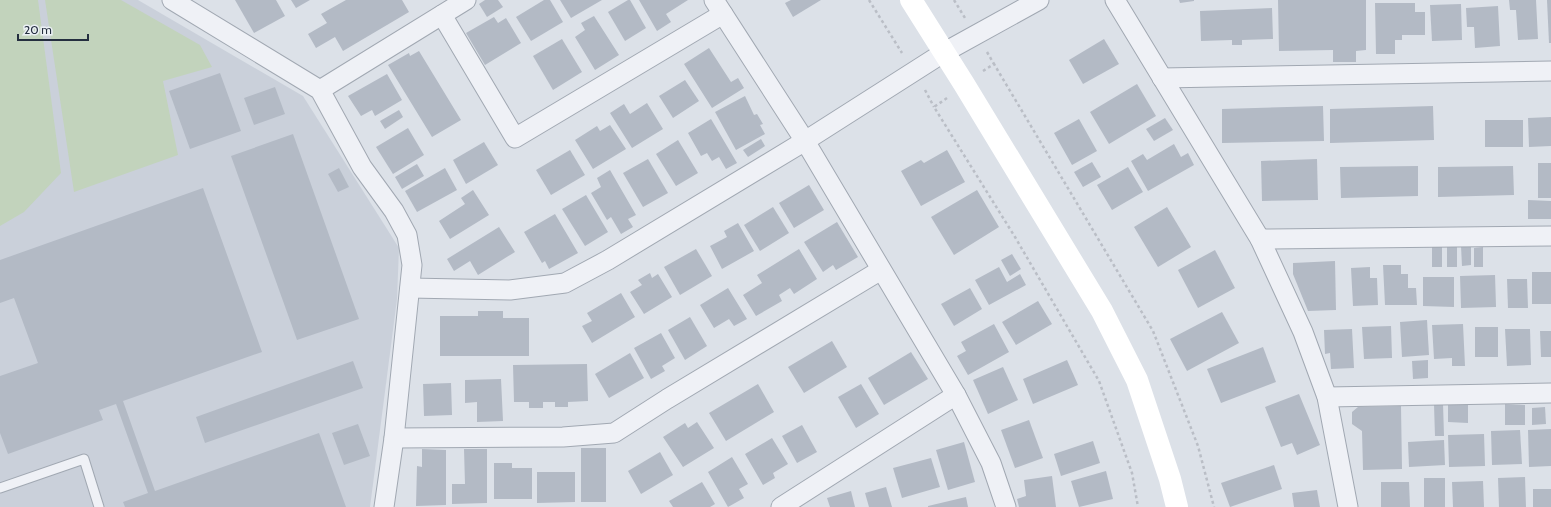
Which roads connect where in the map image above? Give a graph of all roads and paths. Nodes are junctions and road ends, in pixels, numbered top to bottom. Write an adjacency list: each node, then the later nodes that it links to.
1 (466, 0): 7 (street)
2 (910, 0): 8 (street)
3 (1039, 0): 8 (street)
4 (1115, 0): 10 (street)
5 (176, 1): 11 (street)
6 (718, 7): 7 (street); 12 (street)
7 (442, 15): 11 (street)
8 (944, 54): 12 (street); 26 (street)
9 (1551, 71): 10 (street)
10 (1162, 78): 14 (street)
11 (320, 90): 16 (street)
12 (805, 141): 15 (street); 16 (street)
13 (1551, 236): 14 (street)
14 (1260, 239): 19 (street)
15 (880, 270): 18 (street); 20 (street)
16 (410, 288): 20 (street)
17 (1551, 392): 19 (street)
18 (956, 395): 24 (street); 25 (street)
19 (1327, 396): 27 (street)
20 (394, 438): 23 (street)
21 (0, 488): 22 (lane)
22 (99, 507)
23 (384, 507)
24 (781, 507)
25 (1006, 507)
26 (1177, 507)
27 (1348, 507)

